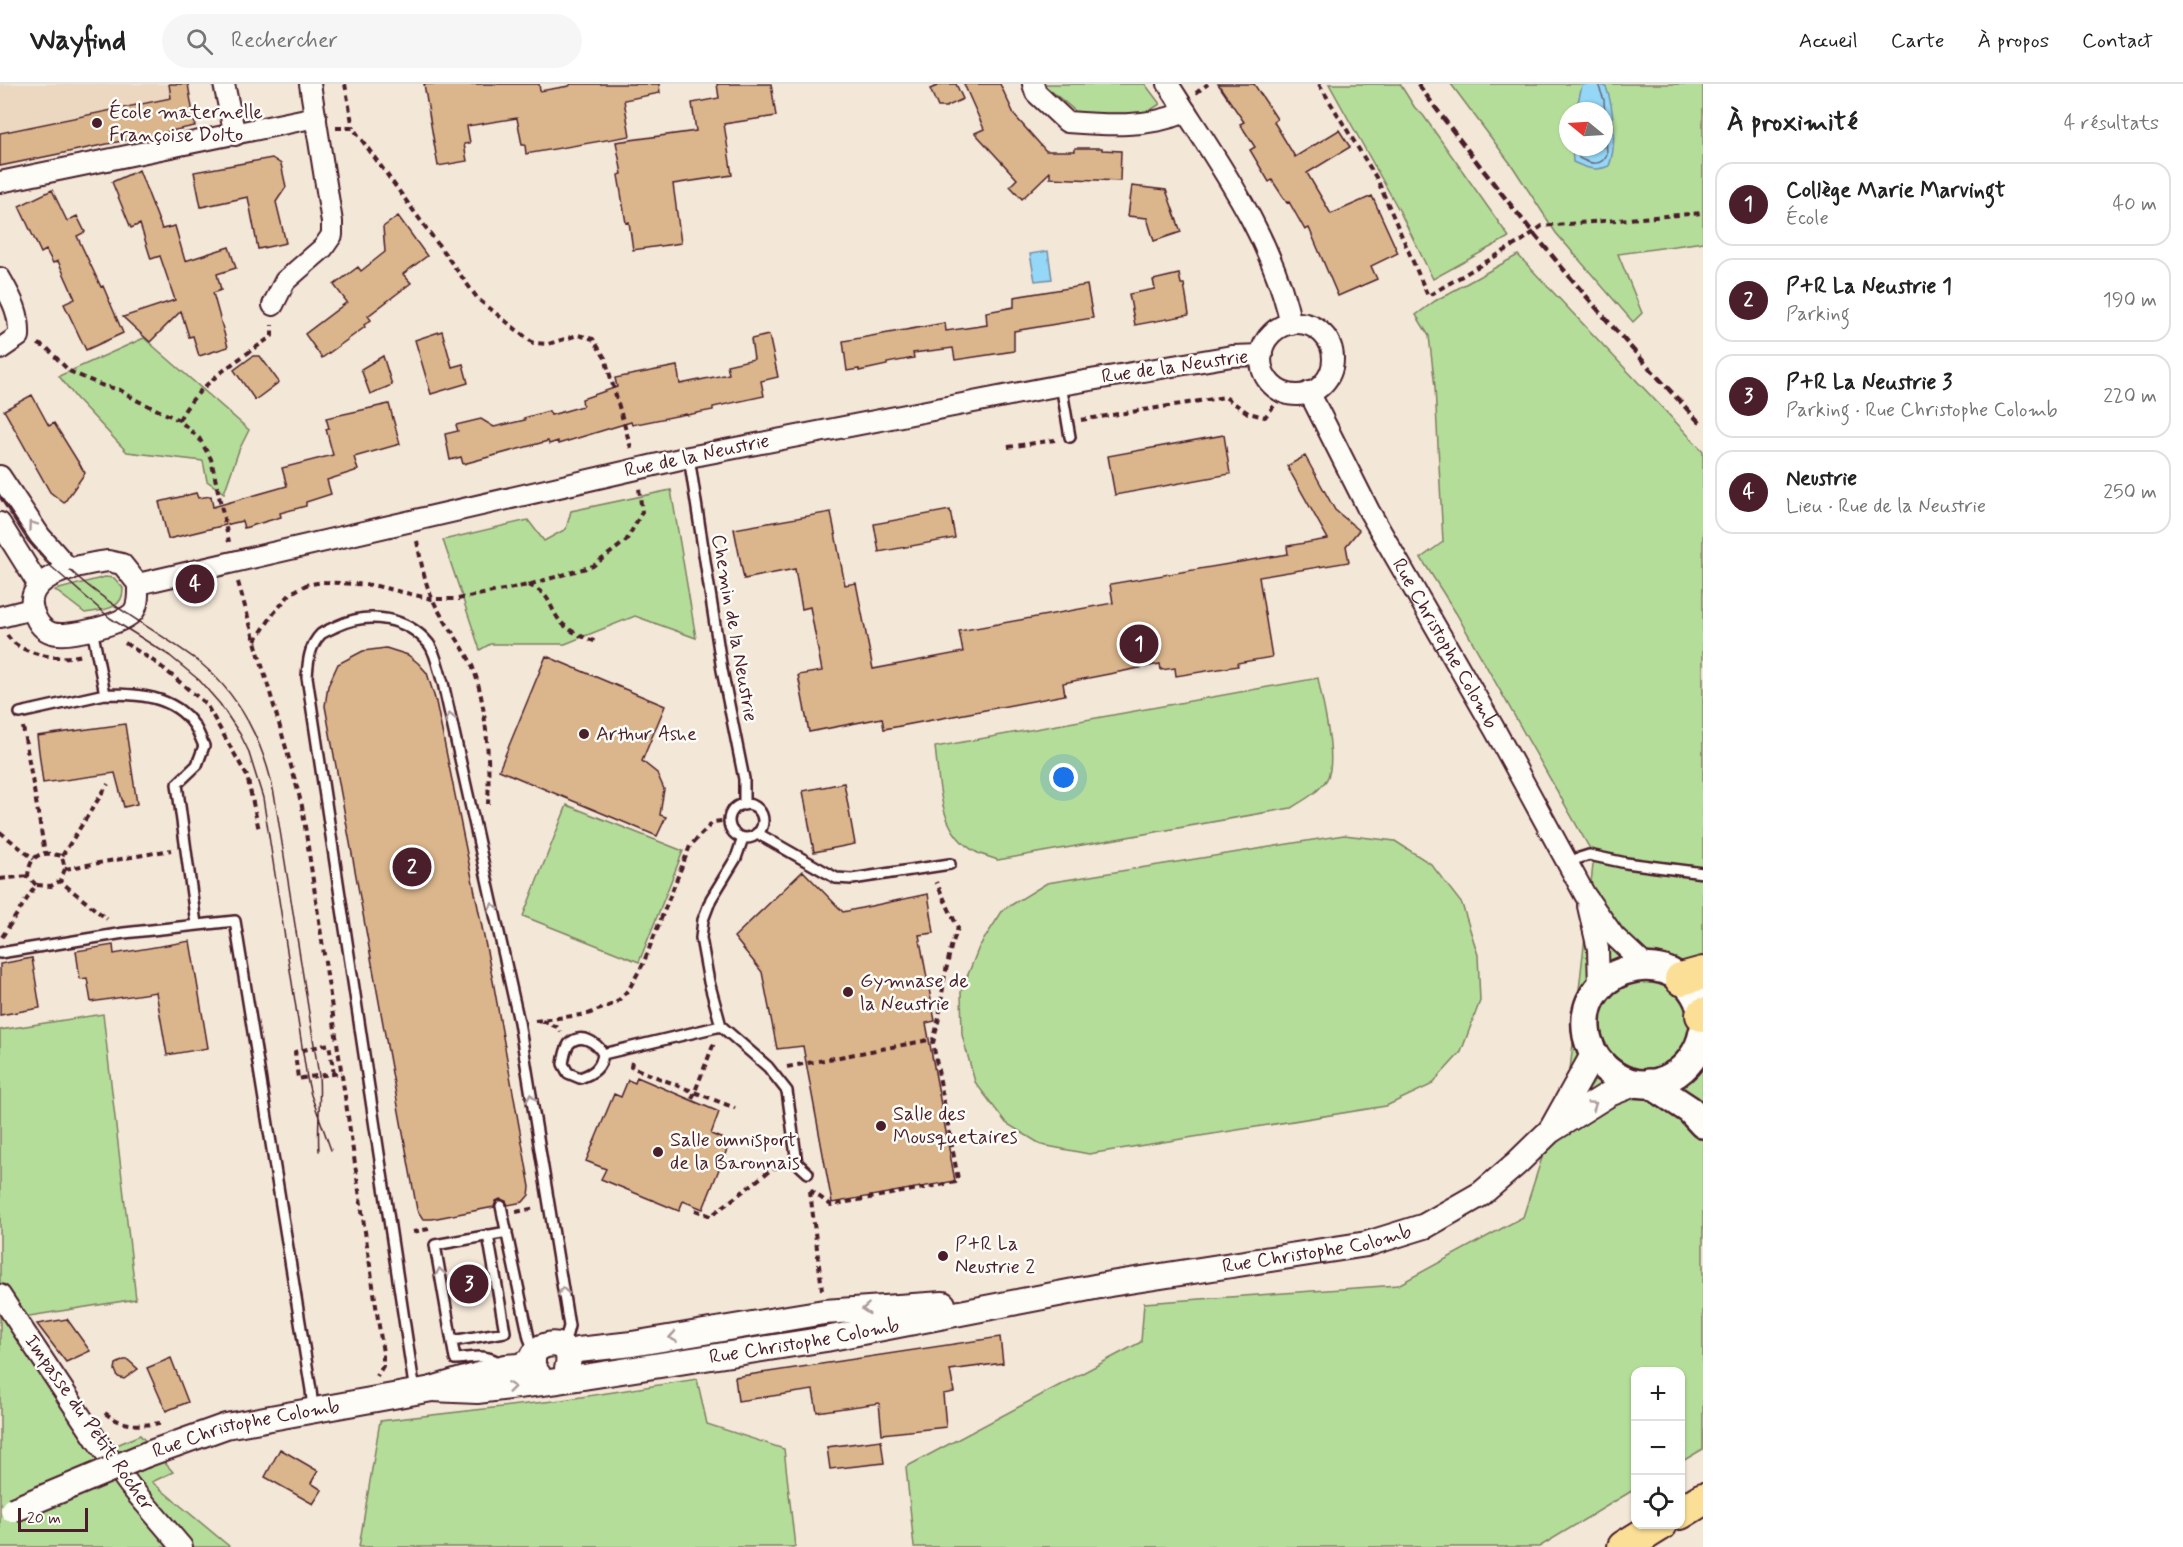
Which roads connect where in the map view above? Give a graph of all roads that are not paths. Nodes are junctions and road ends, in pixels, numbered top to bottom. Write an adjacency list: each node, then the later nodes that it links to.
1 (224, 84): 7 (street)
2 (310, 84): 6 (street)
3 (1033, 84): 5 (street)
4 (1168, 84): 5 (street)
5 (1186, 112): 11 (street)
6 (317, 123): 7 (street); 10 (street)
7 (235, 135): 8 (street)
8 (0, 182)
9 (0, 278): 12 (street)
10 (273, 305)
11 (1291, 324): 13 (street); 15 (street)
12 (0, 349)
13 (1262, 355): 14 (street, Rue de la Neustrie); 15 (street)
14 (1061, 385): 16 (lane); 17 (street, Rue de la Neustrie)
15 (1309, 392): 31 (street, Rue Christophe Colomb)
16 (1070, 437)
17 (689, 457): 22 (street, Rue de la Neustrie); 28 (lane, Chemin de la Neustrie)
18 (0, 476): 20 (street, one-way to 18)
19 (0, 523): 21 (street)
20 (70, 570): 21 (street); 22 (street)
21 (38, 584): 23 (street)
22 (138, 584): 25 (street)
23 (32, 609): 24 (street); 25 (street)
24 (0, 617)
25 (92, 628): 26 (lane)
26 (105, 694): 27 (lane); 35 (lane)
27 (20, 713)
28 (744, 805): 29 (lane); 30 (lane)
29 (757, 833): 30 (lane); 32 (lane)
30 (743, 838): 42 (lane)
31 (1567, 862): 33 (lane); 34 (street, Rue Christophe Colomb)
32 (950, 864)
33 (1703, 873)
34 (1586, 895): 37 (street, Rue Christophe Colomb); 39 (street, Rue Christophe Colomb)
35 (196, 924): 36 (lane); 61 (lane)
36 (0, 953)
37 (1646, 966): 38 (main road); 39 (main road)
38 (1692, 976): 40 (main road)
39 (1599, 989): 44 (main road)
40 (1703, 1015): 41 (main road)
41 (1703, 1019)
42 (721, 1026): 45 (lane); 49 (lane)
43 (1702, 1046): 46 (main road)
44 (1594, 1053): 46 (main road); 48 (street, Rue Christophe Colomb)
45 (603, 1054): 45 (lane)
46 (1643, 1083): 47 (main road); 48 (street, Rue Christophe Colomb, one-way to 46)
47 (1703, 1124)
48 (1550, 1131): 54 (street, Rue Christophe Colomb)
49 (808, 1173)
50 (501, 1206): 51 (lane)
51 (507, 1232): 52 (lane); 57 (lane)
52 (488, 1235): 55 (lane, one-way to 52); 55 (lane)
53 (0, 1295): 66 (street, Impasse du Petit Rocher)
54 (1050, 1296): 56 (street, Rue Christophe Colomb, one-way to 56); 59 (street, Rue Christophe Colomb)
55 (452, 1341): 58 (lane)
56 (566, 1351): 57 (street); 59 (street); 60 (lane, one-way to 60)
57 (534, 1356): 58 (street, Rue Christophe Colomb); 59 (street)
58 (505, 1367): 60 (street, Rue Christophe Colomb)
59 (554, 1381): 60 (street, Rue Christophe Colomb, one-way to 59)
60 (424, 1391): 61 (street, Rue Christophe Colomb)
61 (313, 1412): 64 (street, Rue Christophe Colomb, bridge)
62 (1703, 1499): 63 (highway)
63 (1685, 1510)
64 (7, 1513)
65 (1653, 1529): 67 (highway)
66 (182, 1547)
67 (1623, 1547)

